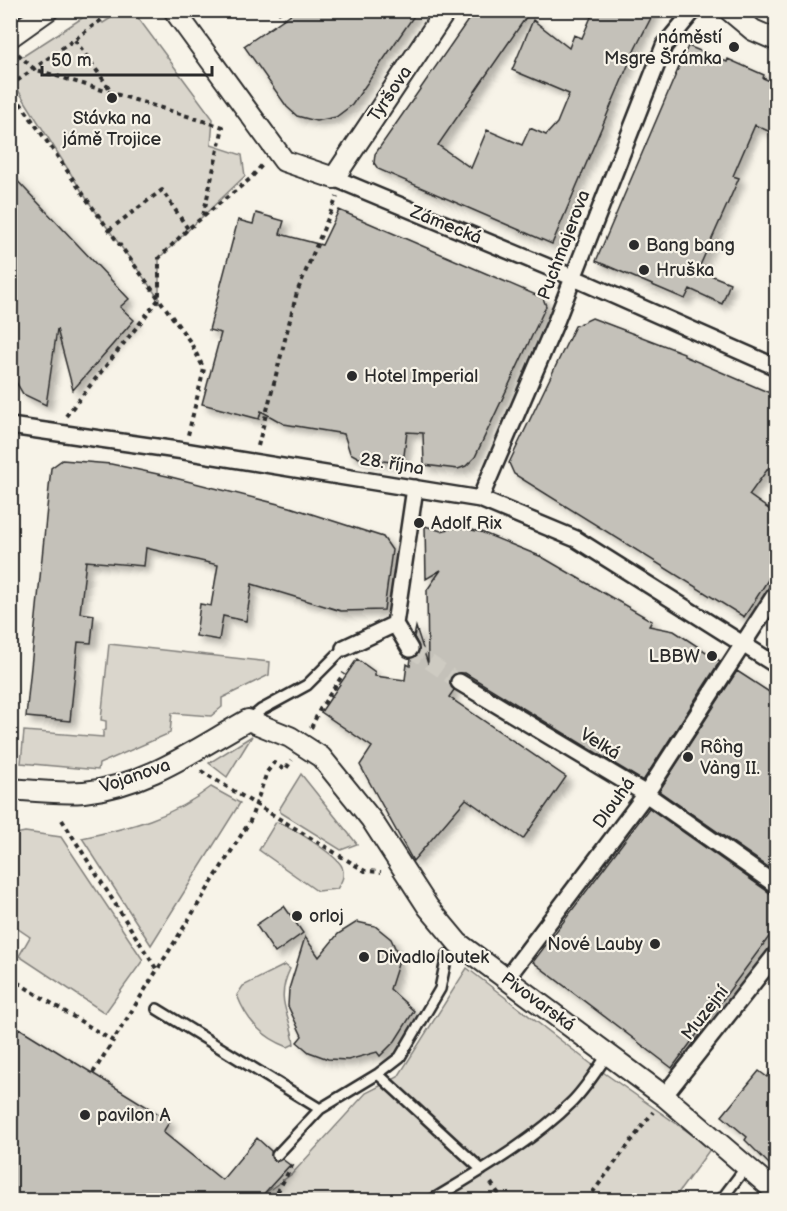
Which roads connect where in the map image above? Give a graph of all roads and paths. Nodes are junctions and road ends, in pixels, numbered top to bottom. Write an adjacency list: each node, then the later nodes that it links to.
1 (48, 10): 11 (street)
2 (116, 10): 9 (path)
3 (174, 10): 15 (street, Zámecká)
4 (278, 10): 8 (path)
5 (446, 10): 16 (street, Tyršova)
6 (694, 10): 20 (street, Puchmajerova)
7 (729, 10): 10 (street)
8 (284, 19)
9 (75, 40): 12 (path); 14 (path)
10 (777, 40)
11 (13, 44): 12 (path)
12 (34, 69): 13 (path); 14 (path)
13 (10, 87): 19 (path)
14 (112, 93): 17 (path)
15 (278, 152): 16 (street, Zámecká); 17 (path)
16 (339, 180): 20 (street, Zámecká); 26 (path)
17 (203, 217): 18 (path)
18 (188, 229): 19 (path); 21 (path)
19 (109, 230): 21 (path)
20 (572, 277): 22 (street, Zámecká); 28 (street, Puchmajerova)
21 (159, 299): 24 (path); 25 (path)
22 (777, 367)
23 (10, 426): 24 (street, 28. října)
24 (53, 433): 25 (street, 28. října)
25 (184, 450): 26 (street, 28. října)
26 (254, 462): 27 (street, 28. října)
27 (415, 488): 28 (street, 28. října); 30 (street)
28 (480, 499): 31 (street, 28. října)
29 (777, 593): 31 (street, Dlouhá)
30 (394, 624): 32 (street); 33 (street)
31 (739, 640): 34 (street, 28. října); 40 (street, Dlouhá)
32 (349, 646): 36 (lane); 37 (path)
33 (410, 649)
34 (777, 665)
35 (459, 682): 40 (street, Velká)
36 (248, 720): 37 (street, Pivovarská); 38 (street, Vojanova)
37 (302, 744): 41 (path); 49 (street, Pivovarská)
38 (181, 760): 39 (street, Vojanova); 41 (path)
39 (10, 789)
40 (646, 794): 44 (street, Velká); 49 (street, Dlouhá)
41 (255, 802): 43 (path); 47 (path)
42 (62, 820): 47 (path)
43 (383, 872)
44 (777, 885)
45 (777, 954): 55 (street, Muzejní)
46 (447, 955): 54 (lane)
47 (157, 970): 51 (path)
48 (10, 978): 51 (path)
49 (506, 979): 52 (street, Pivovarská)
50 (157, 1009): 56 (lane)
51 (113, 1041): 53 (path)
52 (609, 1054): 55 (street, Pivovarská); 59 (lane)
53 (93, 1074)
54 (378, 1074): 56 (lane); 59 (lane)
55 (664, 1095): 58 (street, Pivovarská); 62 (path)
56 (320, 1109): 57 (lane)
57 (277, 1155)
58 (746, 1167): 60 (street, Pivovarská); 63 (lane)
59 (482, 1170): 61 (lane)
60 (777, 1192)
61 (432, 1200)
62 (587, 1200)
63 (721, 1200)

